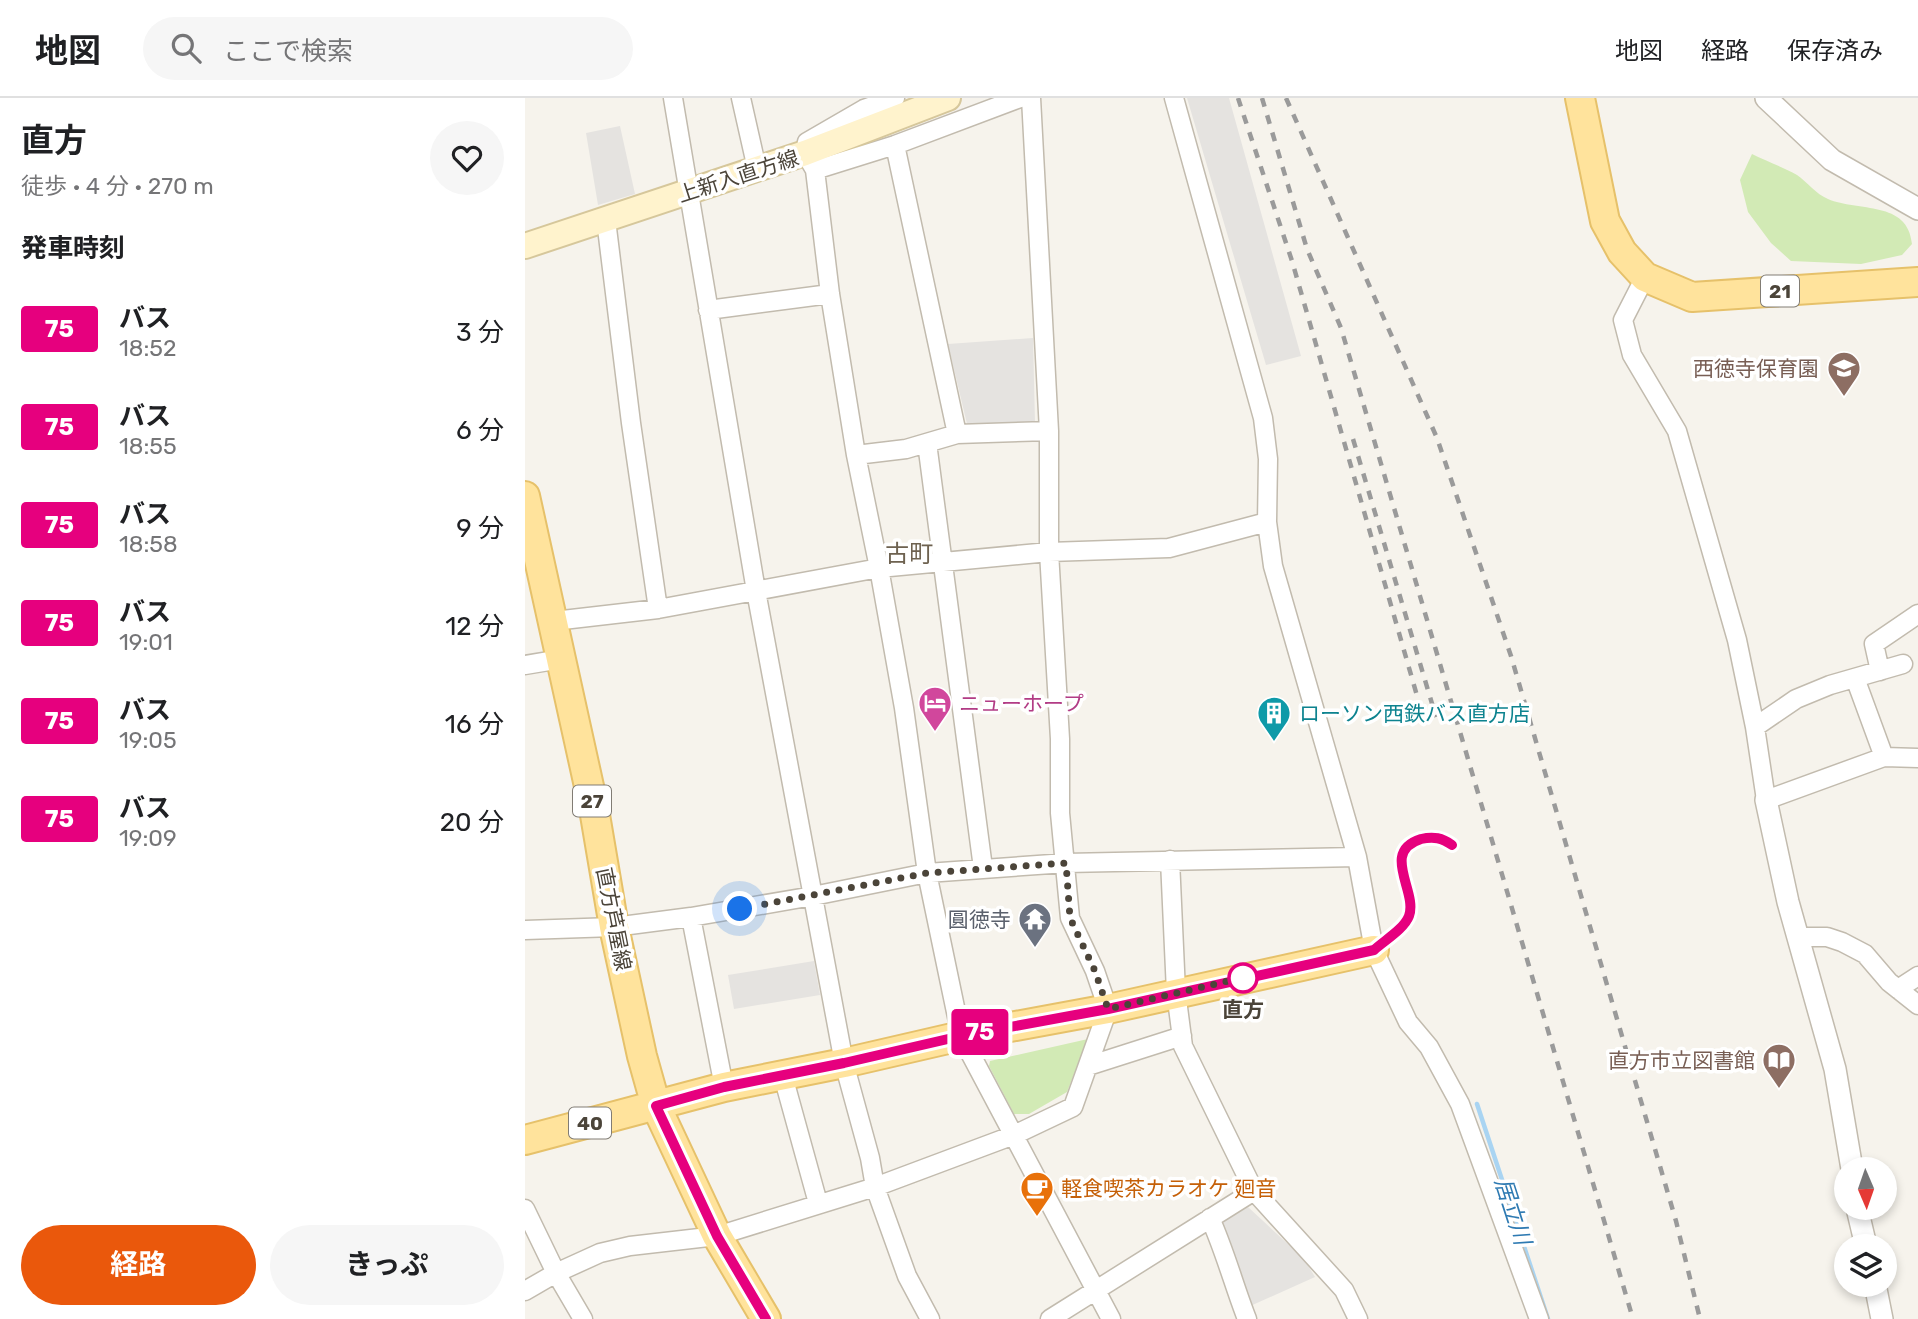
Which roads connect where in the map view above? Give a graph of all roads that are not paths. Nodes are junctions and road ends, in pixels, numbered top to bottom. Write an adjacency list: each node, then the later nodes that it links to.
1 (673, 98): 14 (street)
2 (741, 98): 13 (street)
3 (895, 98): 10 (street)
4 (948, 98): 12 (main road, 上新入直方線)
5 (1020, 98): 11 (street)
6 (1031, 98): 22 (street)
7 (1174, 98): 27 (street)
8 (1580, 98): 18 (main road, 21)
9 (1766, 98): 15 (street)
10 (862, 104): 12 (street)
11 (895, 145): 12 (street); 23 (street)
12 (810, 162): 13 (main road, 上新入直方線); 20 (street)
13 (757, 169): 14 (main road, 上新入直方線)
14 (687, 192): 16 (main road, 上新入直方線); 21 (street)
15 (1918, 209)
16 (606, 220): 17 (main road, 上新入直方線); 32 (street)
17 (525, 246)
18 (1646, 277): 19 (main road, 21); 40 (street)
19 (1918, 282)
20 (830, 294): 21 (street); 25 (street)
21 (708, 310): 31 (street)
22 (1049, 431): 23 (street); 28 (street)
23 (957, 434): 24 (street)
24 (927, 443): 25 (street); 29 (street)
25 (856, 455): 30 (street)
26 (525, 496): 34 (main road, 直方芦屋線 / 27)
27 (1267, 522): 28 (street); 44 (street)
28 (1049, 552): 29 (street); 46 (street)
29 (941, 562): 30 (street); 47 (street)
30 (879, 568): 31 (street); 48 (street)
31 (756, 591): 32 (street); 49 (street)
32 (658, 609): 34 (street)
33 (1918, 614): 38 (street)
34 (554, 621): 35 (main road, 直方芦屋線 / 27)
35 (561, 659): 37 (street); 51 (main road, 直方芦屋線 / 27)
36 (1903, 664): 38 (street)
37 (525, 665)
38 (1880, 671): 39 (street)
39 (1855, 678): 40 (street); 41 (street)
40 (1755, 727): 43 (street)
41 (1884, 757): 42 (street); 43 (street)
42 (1918, 758)
43 (1766, 800): 53 (street)
44 (1357, 857): 45 (street); 54 (street)
45 (1170, 860): 46 (street); 57 (street)
46 (1066, 863): 47 (street); 59 (street)
47 (983, 868): 48 (street)
48 (927, 873): 49 (street); 60 (street)
49 (813, 896): 50 (street); 62 (street)
50 (691, 917): 51 (street); 65 (street)
51 (614, 927): 52 (street); 66 (main road, 直方芦屋線 / 27)
52 (525, 930)
53 (1797, 936): 56 (street); 69 (street)
54 (1374, 950): 57 (main road, 40); 87 (street)
55 (1918, 976): 56 (street)
56 (1898, 989): 58 (street)
57 (1176, 992): 59 (main road, 40); 61 (street)
58 (1918, 1005)
59 (1108, 1009): 60 (main road, 40); 63 (street)
60 (961, 1036): 62 (main road, 40); 67 (street)
61 (1182, 1036): 63 (street); 71 (street)
62 (844, 1063): 64 (main road, 40); 70 (street)
63 (1089, 1066): 67 (street)
64 (783, 1076): 65 (main road, 40); 72 (street)
65 (724, 1087): 66 (main road, 40)
66 (656, 1106): 68 (main road, 40); 75 (main road, 直方芦屋線 / 27)
67 (1014, 1135): 70 (street); 78 (street)
68 (525, 1140)
69 (1850, 1157)
70 (875, 1187): 72 (street); 82 (street)
71 (1254, 1191): 74 (street); 86 (street)
72 (818, 1203): 75 (street)
73 (525, 1209): 76 (street)
74 (1210, 1218): 78 (street); 85 (street)
75 (717, 1236): 76 (street); 81 (main road, 直方芦屋線 / 27)
76 (556, 1273): 77 (street); 80 (street)
77 (525, 1291)
78 (1095, 1291): 83 (street); 84 (street)
79 (1877, 1297): 88 (street)
80 (583, 1319)
81 (766, 1319)
82 (930, 1319)
83 (1050, 1319)
84 (1111, 1319)
85 (1247, 1319)
86 (1358, 1319)
87 (1539, 1319)
88 (1882, 1319)

